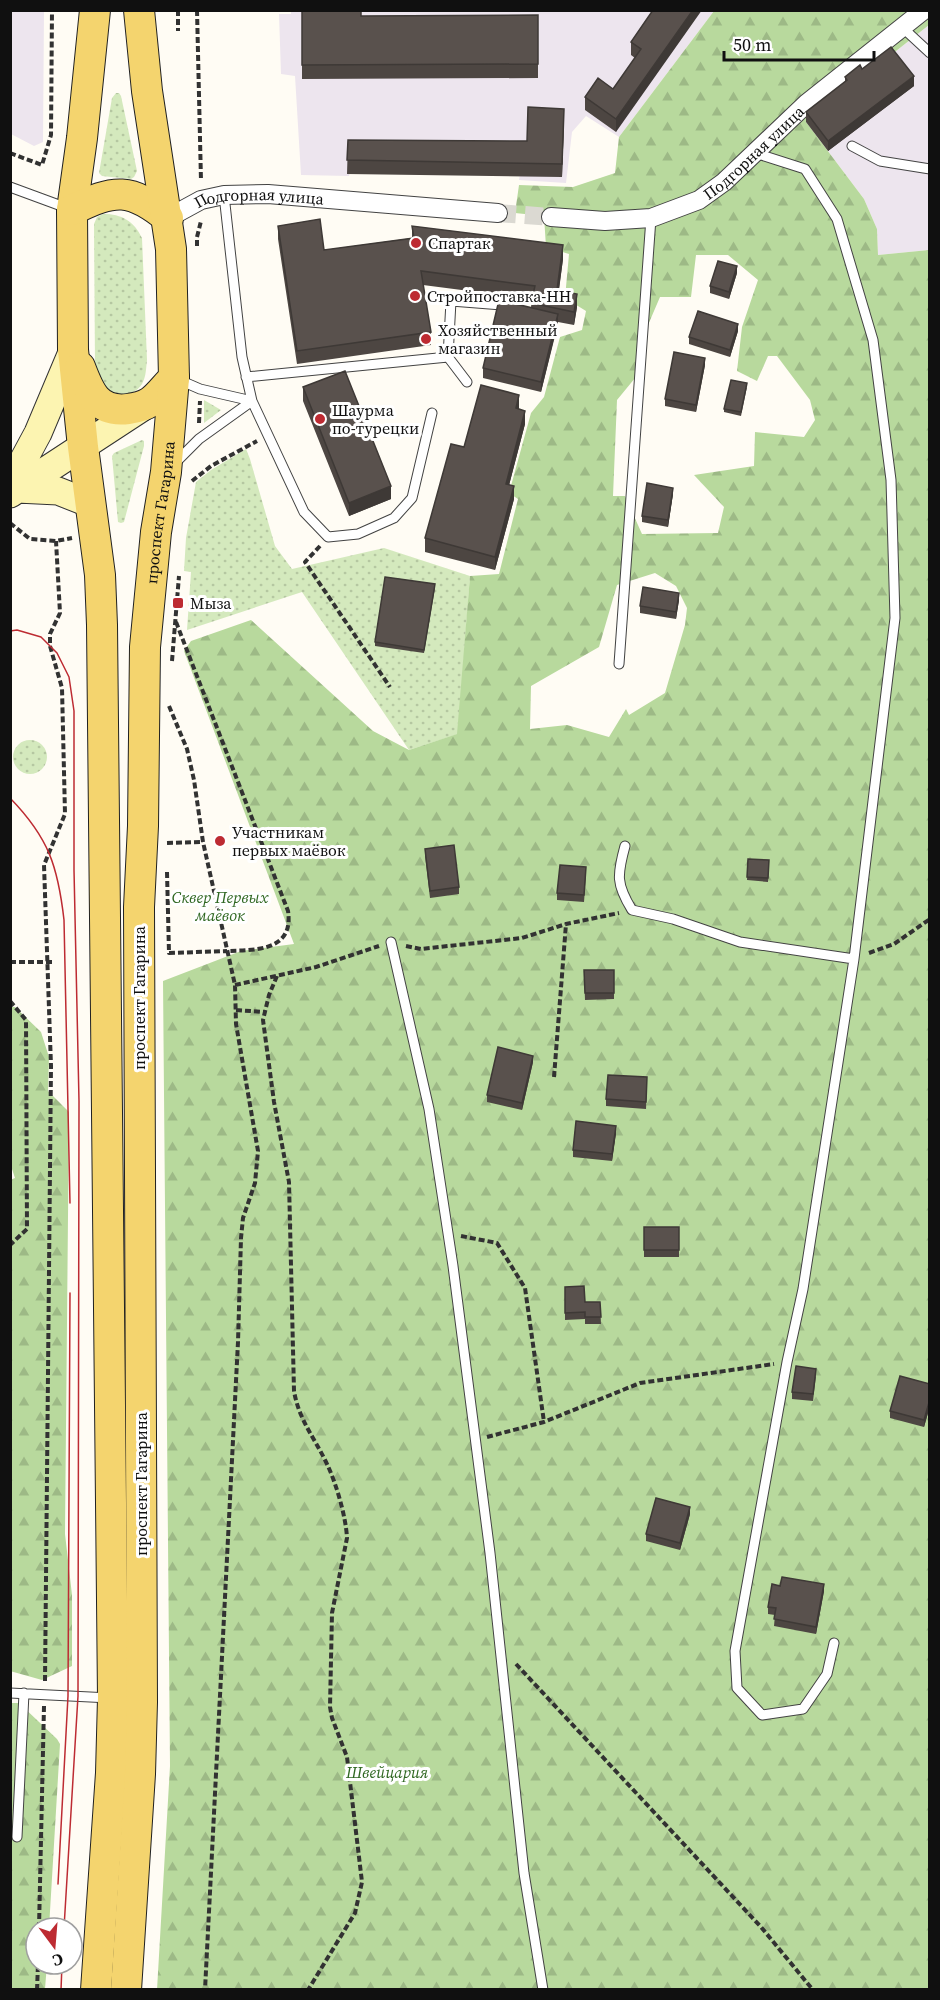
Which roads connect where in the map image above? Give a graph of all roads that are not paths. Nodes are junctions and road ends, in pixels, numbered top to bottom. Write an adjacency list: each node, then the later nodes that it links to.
1 (95, 10): 11 (main road, проспект Гагарина)
2 (139, 10): 14 (main road, проспект Гагарина)
3 (922, 11): 4 (street, Подгорная улица)
4 (903, 28): 5 (lane); 7 (street, Подгорная улица)
5 (930, 53)
6 (852, 146): 8 (lane)
7 (755, 153): 15 (street, Подгорная улица); 32 (lane)
8 (930, 169)
9 (10, 187): 11 (lane)
10 (224, 195): 12 (street, Подгорная улица); 14 (street, Подгорная улица); 19 (lane)
11 (72, 210): 14 (main road); 17 (main road, проспект Гагарина)
12 (498, 213)
13 (551, 217): 15 (street, Подгорная улица)
14 (168, 218): 20 (main road, проспект Гагарина)
15 (651, 218): 29 (lane)
16 (501, 305): 18 (lane)
17 (73, 350): 23 (main road, проспект Гагарина); 25 (main road, проспект Гагарина); 27 (main road)
18 (448, 357): 19 (lane); 21 (lane)
19 (246, 377): 22 (lane)
20 (174, 378): 22 (lane); 23 (main road); 26 (main road, проспект Гагарина)
21 (467, 382)
22 (252, 401): 24 (lane); 26 (lane)
23 (150, 402): 25 (main road)
24 (432, 413)
25 (82, 447): 27 (main road); 28 (main road, проспект Гагарина)
26 (179, 477): 39 (main road, проспект Гагарина)
27 (13, 489): 28 (main road)
28 (91, 504): 36 (main road, проспект Гагарина)
29 (619, 664)
30 (625, 846): 32 (lane)
31 (391, 942): 40 (lane)
32 (854, 958): 33 (lane)
33 (834, 1643)
34 (10, 1693): 35 (lane)
35 (24, 1693): 36 (lane); 37 (lane)
36 (113, 1698): 38 (main road, проспект Гагарина)
37 (17, 1837)
38 (96, 1989)
39 (126, 1989)
40 (543, 1989)

